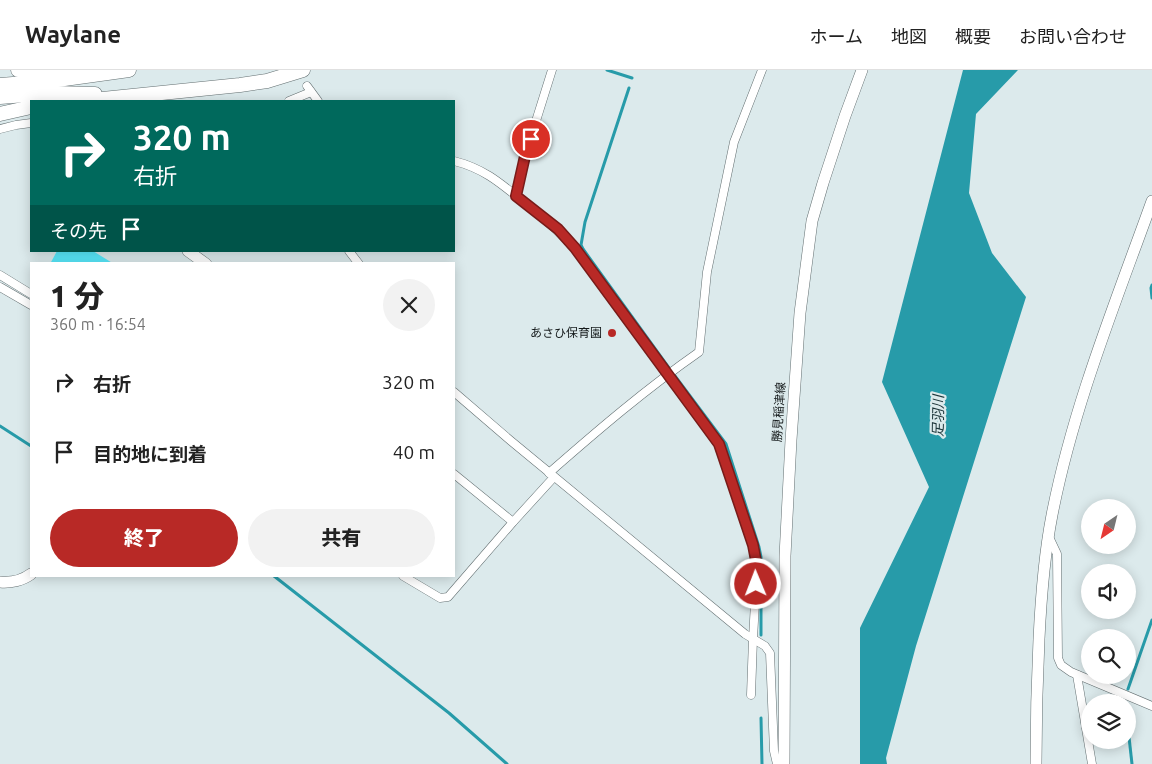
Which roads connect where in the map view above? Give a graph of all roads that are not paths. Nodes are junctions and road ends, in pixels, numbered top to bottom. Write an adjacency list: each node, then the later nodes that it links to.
1 (18, 70): 2 (highway)
2 (96, 70)
3 (129, 70): 9 (highway)
4 (274, 70): 10 (highway)
5 (304, 70): 10 (highway)
6 (552, 70): 21 (street)
7 (762, 70): 31 (street)
8 (862, 70): 45 (main road, 勝見稲津線)
9 (0, 86)
10 (214, 88): 11 (highway)
11 (133, 95): 12 (highway); 13 (highway)
12 (0, 97)
13 (91, 100)
14 (291, 100): 15 (street)
15 (317, 100)
16 (30, 107): 17 (highway)
17 (0, 114)
18 (30, 123): 19 (street)
19 (0, 129)
20 (455, 161): 21 (street)
21 (516, 196): 31 (street)
22 (1152, 201): 36 (main road)
23 (189, 252): 25 (main road)
24 (350, 252): 26 (street)
25 (203, 262)
26 (357, 262)
27 (0, 275): 29 (street)
28 (0, 287): 30 (street)
29 (30, 293)
30 (30, 305)
31 (670, 372): 34 (street); 40 (street)
32 (455, 393): 34 (street)
33 (455, 475): 35 (street)
34 (551, 475): 35 (street); 40 (street)
35 (513, 522): 38 (street)
36 (1048, 536): 41 (street); 46 (main road)
37 (30, 576): 39 (main road)
38 (405, 577)
39 (0, 582)
40 (753, 639): 42 (street); 44 (street)
41 (1077, 675): 43 (street); 47 (street)
42 (751, 695)
43 (1152, 706)
44 (777, 764)
45 (784, 764)
46 (1036, 764)
47 (1092, 764)

